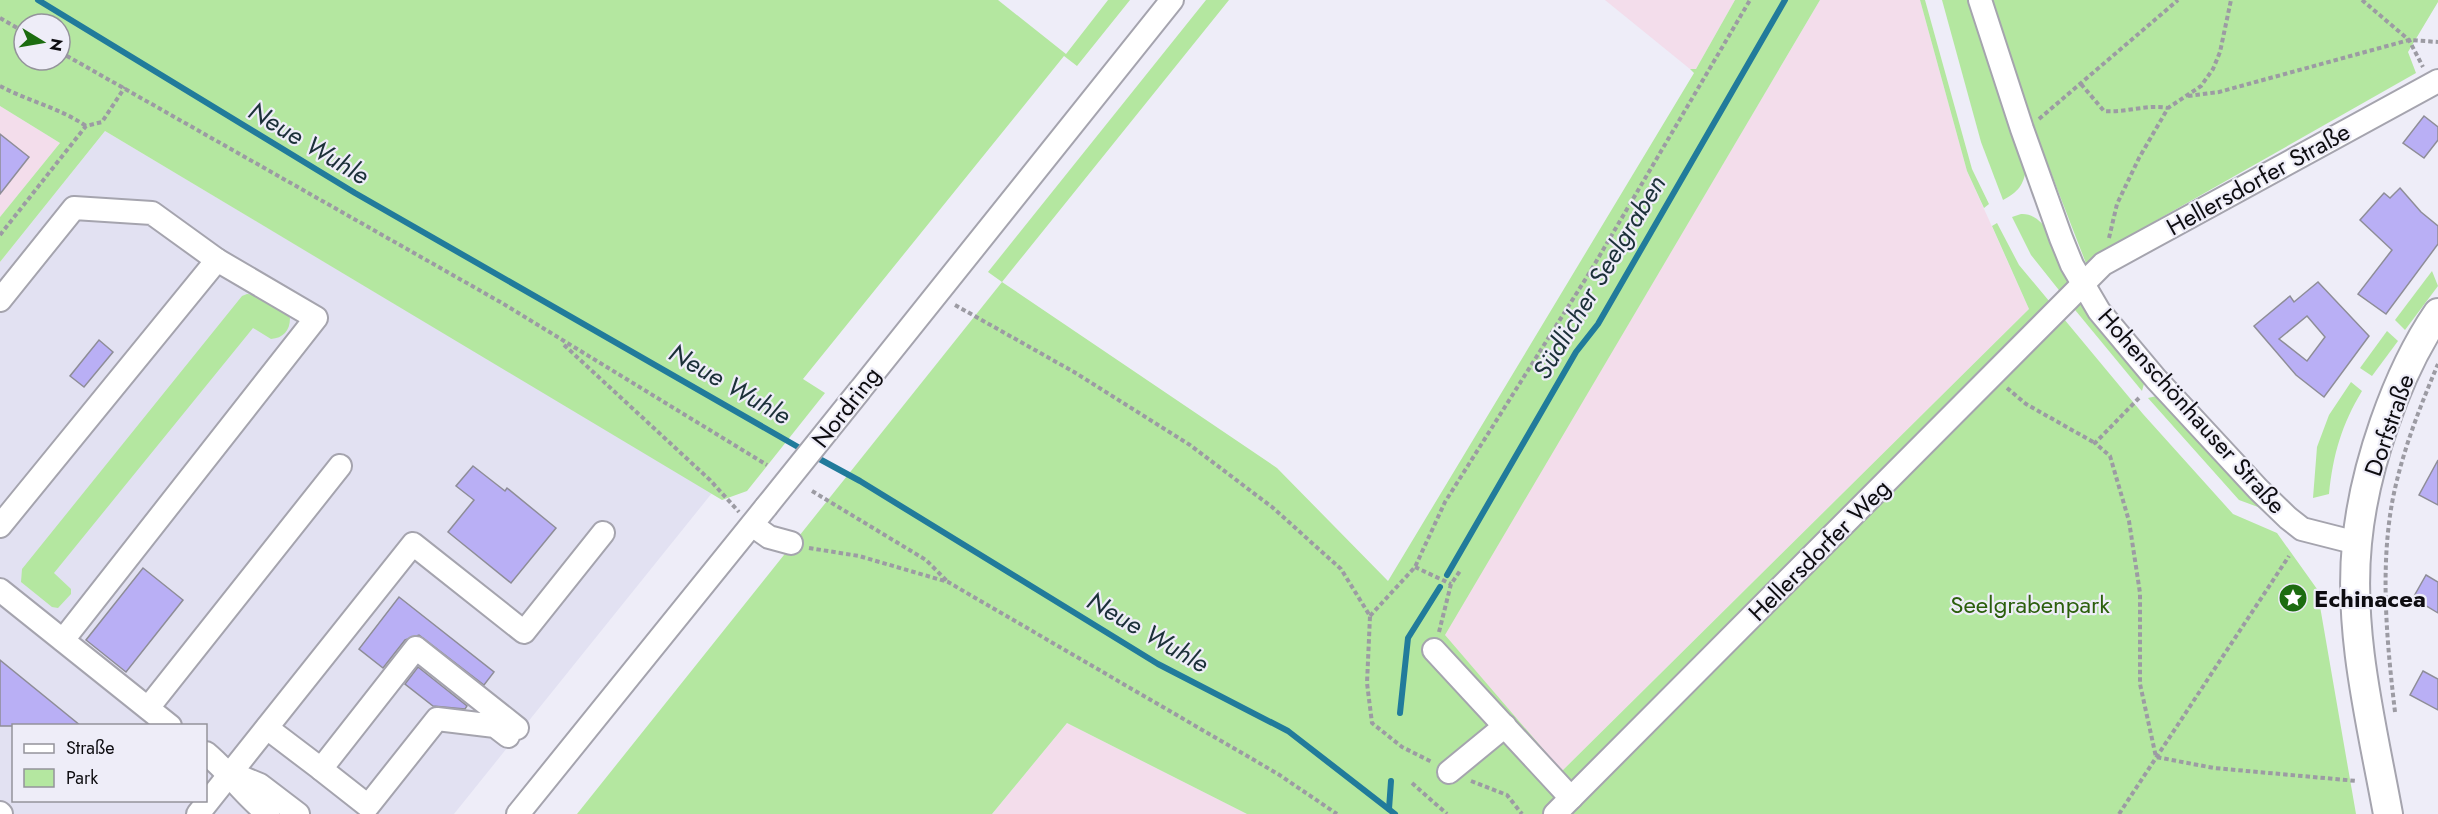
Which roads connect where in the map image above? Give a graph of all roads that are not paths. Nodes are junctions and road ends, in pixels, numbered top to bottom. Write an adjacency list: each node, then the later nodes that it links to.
1 (1172, 0): 9 (street, Nordring, bridge)
2 (1980, 0): 5 (street, Hohenschönhauser Straße)
3 (2435, 83): 5 (street, Hellersdorfer Straße)
4 (217, 260): 6 (street); 10 (street); 15 (street)
5 (2084, 285): 13 (street, Hohenschönhauser Straße); 25 (street, Hellersdorfer Weg)
6 (0, 300)
7 (2438, 313): 13 (main road, Dorfstraße)
8 (340, 466): 17 (street)
9 (752, 525): 12 (street); 29 (street, Nordring)
10 (0, 526)
11 (603, 533): 20 (street)
12 (791, 543)
13 (2357, 543): 31 (main road, Dorfstraße)
14 (0, 590): 15 (street)
15 (63, 640): 17 (street)
16 (1434, 650): 19 (street)
17 (148, 708): 18 (street)
18 (168, 724)
19 (1505, 726): 23 (street); 25 (street)
20 (267, 728): 22 (street); 24 (street)
21 (207, 754): 24 (street)
22 (321, 769): 22 (street)
23 (1449, 772)
24 (231, 773): 26 (street); 27 (street); 28 (street)
25 (1571, 798): 30 (street, Hellersdorfer Weg)
26 (198, 814)
27 (268, 814)
28 (298, 814)
29 (518, 814)
30 (1555, 814)
31 (2388, 814)

